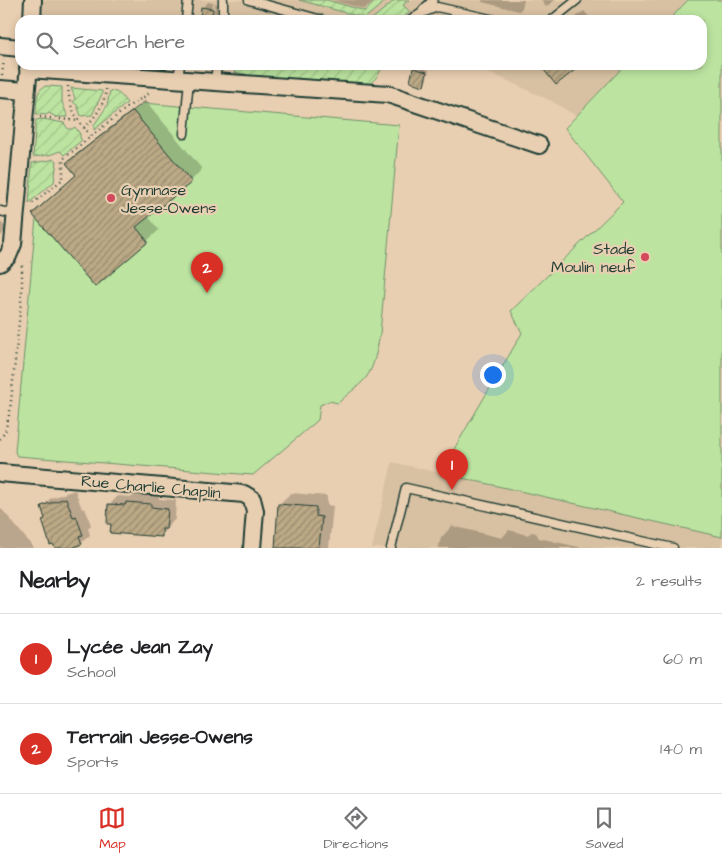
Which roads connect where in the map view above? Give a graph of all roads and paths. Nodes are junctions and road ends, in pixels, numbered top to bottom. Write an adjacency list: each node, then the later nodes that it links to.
1 (33, 0): 8 (street)
2 (188, 0): 9 (lane)
3 (224, 0): 10 (lane)
4 (249, 0): 11 (lane)
5 (433, 0): 7 (lane)
6 (577, 0): 13 (lane)
7 (420, 14): 12 (lane)
8 (32, 15)
9 (186, 15)
10 (223, 15)
11 (304, 15)
12 (474, 15)
13 (558, 15)
14 (8, 47): 21 (path)
15 (28, 70): 23 (street)
16 (62, 70): 19 (street)
17 (216, 73): 18 (street); 29 (street)
18 (182, 75): 19 (street); 27 (lane)
19 (152, 78): 28 (path)
20 (68, 86): 25 (path)
21 (0, 89): 23 (street)
22 (106, 89): 26 (path)
23 (26, 91): 30 (street)
24 (33, 117): 25 (path)
25 (78, 121): 26 (path)
26 (84, 128): 28 (path)
27 (184, 134)
28 (92, 137): 30 (path)
29 (539, 145)
30 (7, 213): 31 (street)
31 (0, 264)
32 (0, 473): 34 (street, Rue Charlie Chaplin)
33 (660, 547): 35 (lane); 36 (lane)
34 (252, 548)
35 (391, 548)
36 (673, 548)

